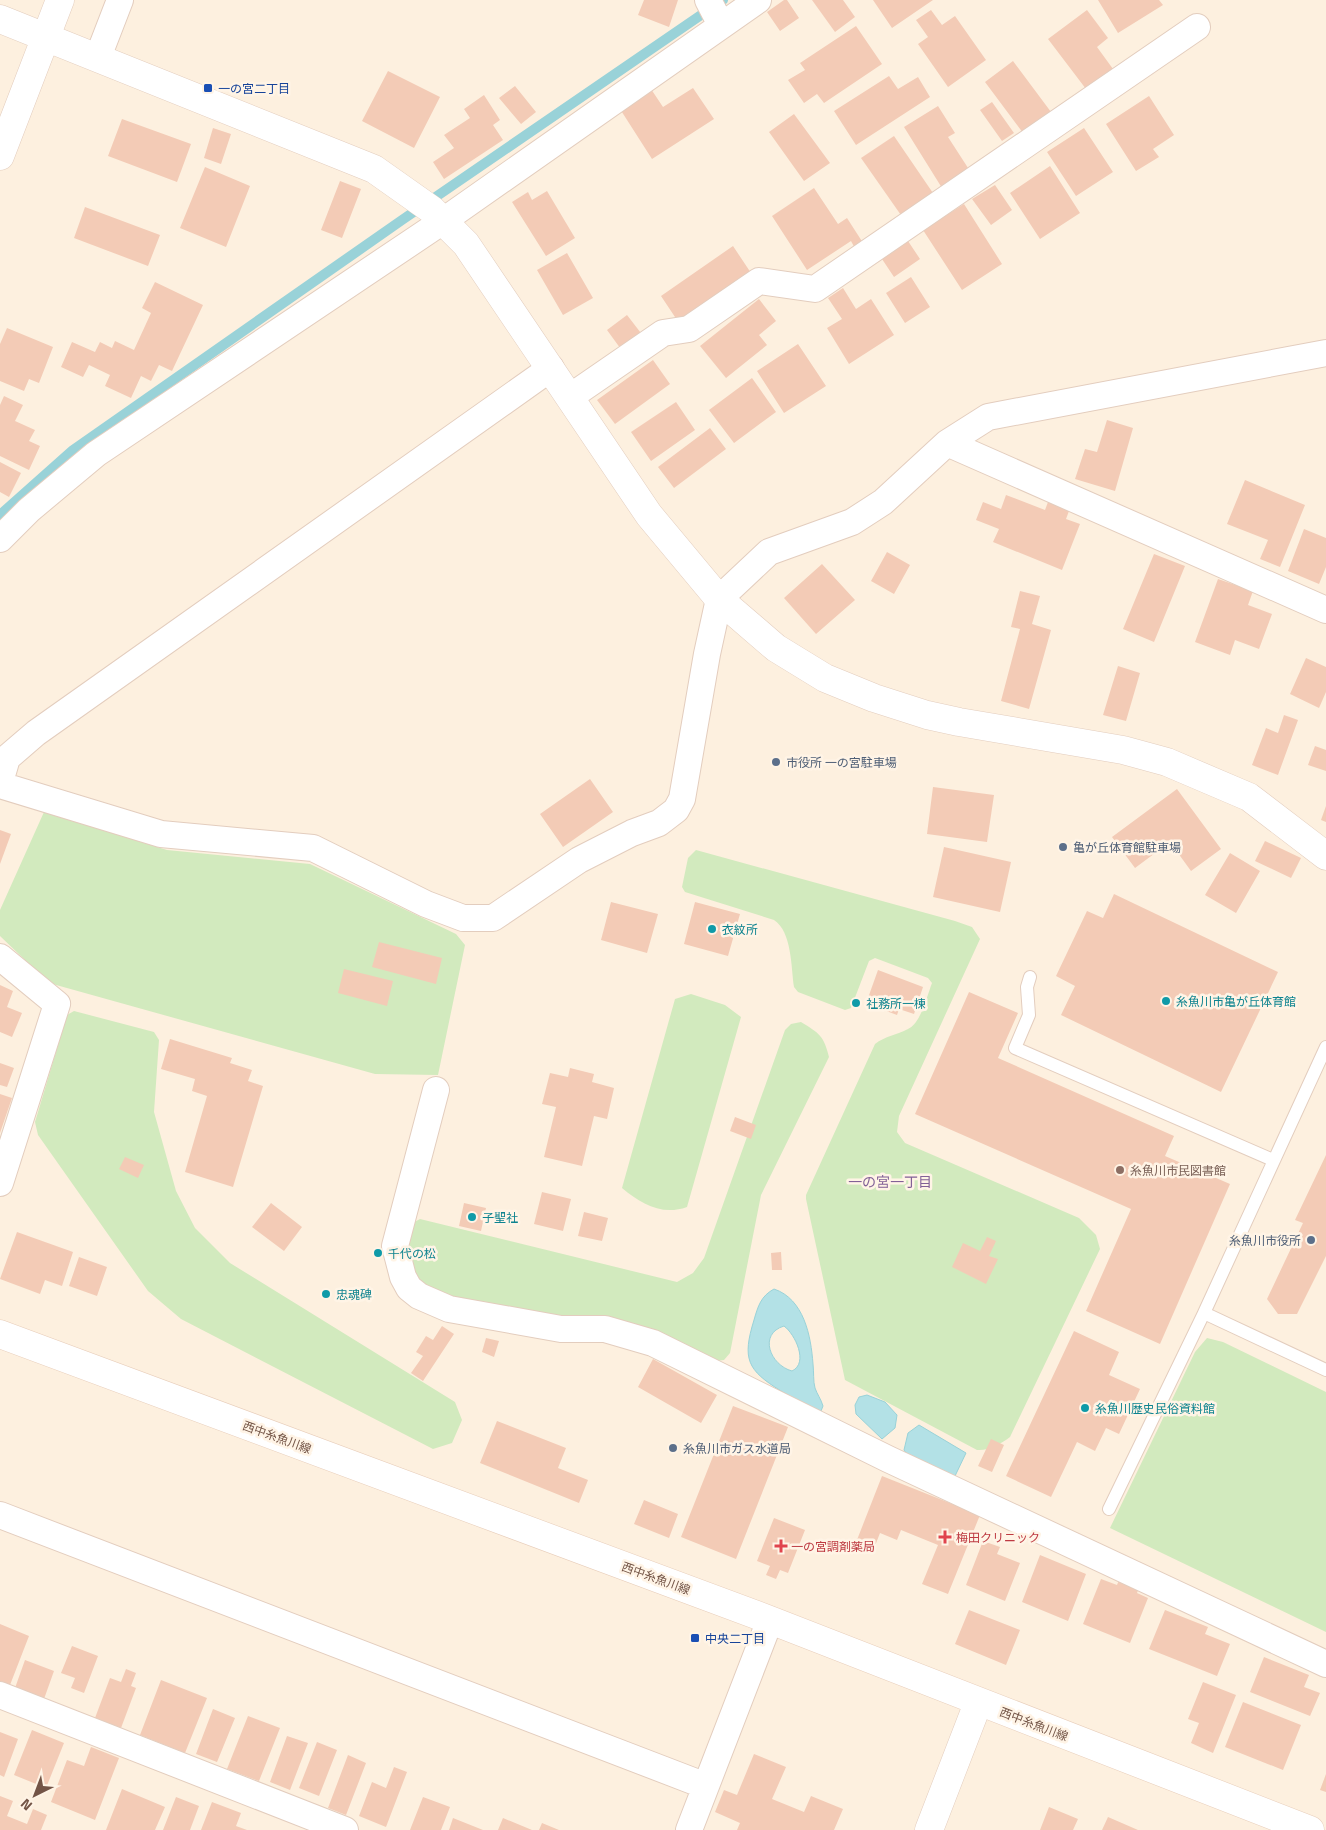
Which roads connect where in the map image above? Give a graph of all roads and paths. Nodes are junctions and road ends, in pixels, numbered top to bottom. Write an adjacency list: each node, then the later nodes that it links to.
1 (60, 0): 8 (street)
2 (120, 0): 9 (street)
3 (708, 0): 6 (street)
4 (758, 0): 6 (street)
5 (0, 20): 8 (street)
6 (721, 25): 11 (street)
7 (1196, 27): 14 (street)
8 (45, 37): 9 (street); 10 (street)
9 (98, 57): 11 (street)
10 (0, 156)
11 (444, 221): 13 (street); 16 (street)
12 (1326, 353): 15 (street)
13 (551, 368): 14 (street); 19 (street)
14 (570, 397): 17 (street)
15 (947, 443): 17 (street); 18 (street)
16 (0, 539)
17 (719, 599): 19 (street); 20 (street)
18 (1326, 610)
19 (0, 784)
20 (1326, 856)
21 (0, 957): 26 (street)
22 (1030, 977): 25 (lane)
23 (1326, 1047): 25 (lane)
24 (436, 1090): 33 (street)
25 (1272, 1160): 27 (lane)
26 (0, 1183)
27 (1204, 1313): 29 (lane); 30 (lane)
28 (0, 1334): 32 (street, 西中糸魚川線)
29 (1326, 1370)
30 (1109, 1509)
31 (0, 1515): 36 (street)
32 (770, 1620): 35 (street, 西中糸魚川線); 36 (street)
33 (1326, 1664)
34 (0, 1696): 38 (street)
35 (978, 1703): 37 (street, 西中糸魚川線); 40 (street)
36 (706, 1786): 39 (street)
37 (1276, 1824): 41 (street, 西中糸魚川線)
38 (346, 1830)
39 (689, 1830)
40 (929, 1830)
41 (1310, 1830)

